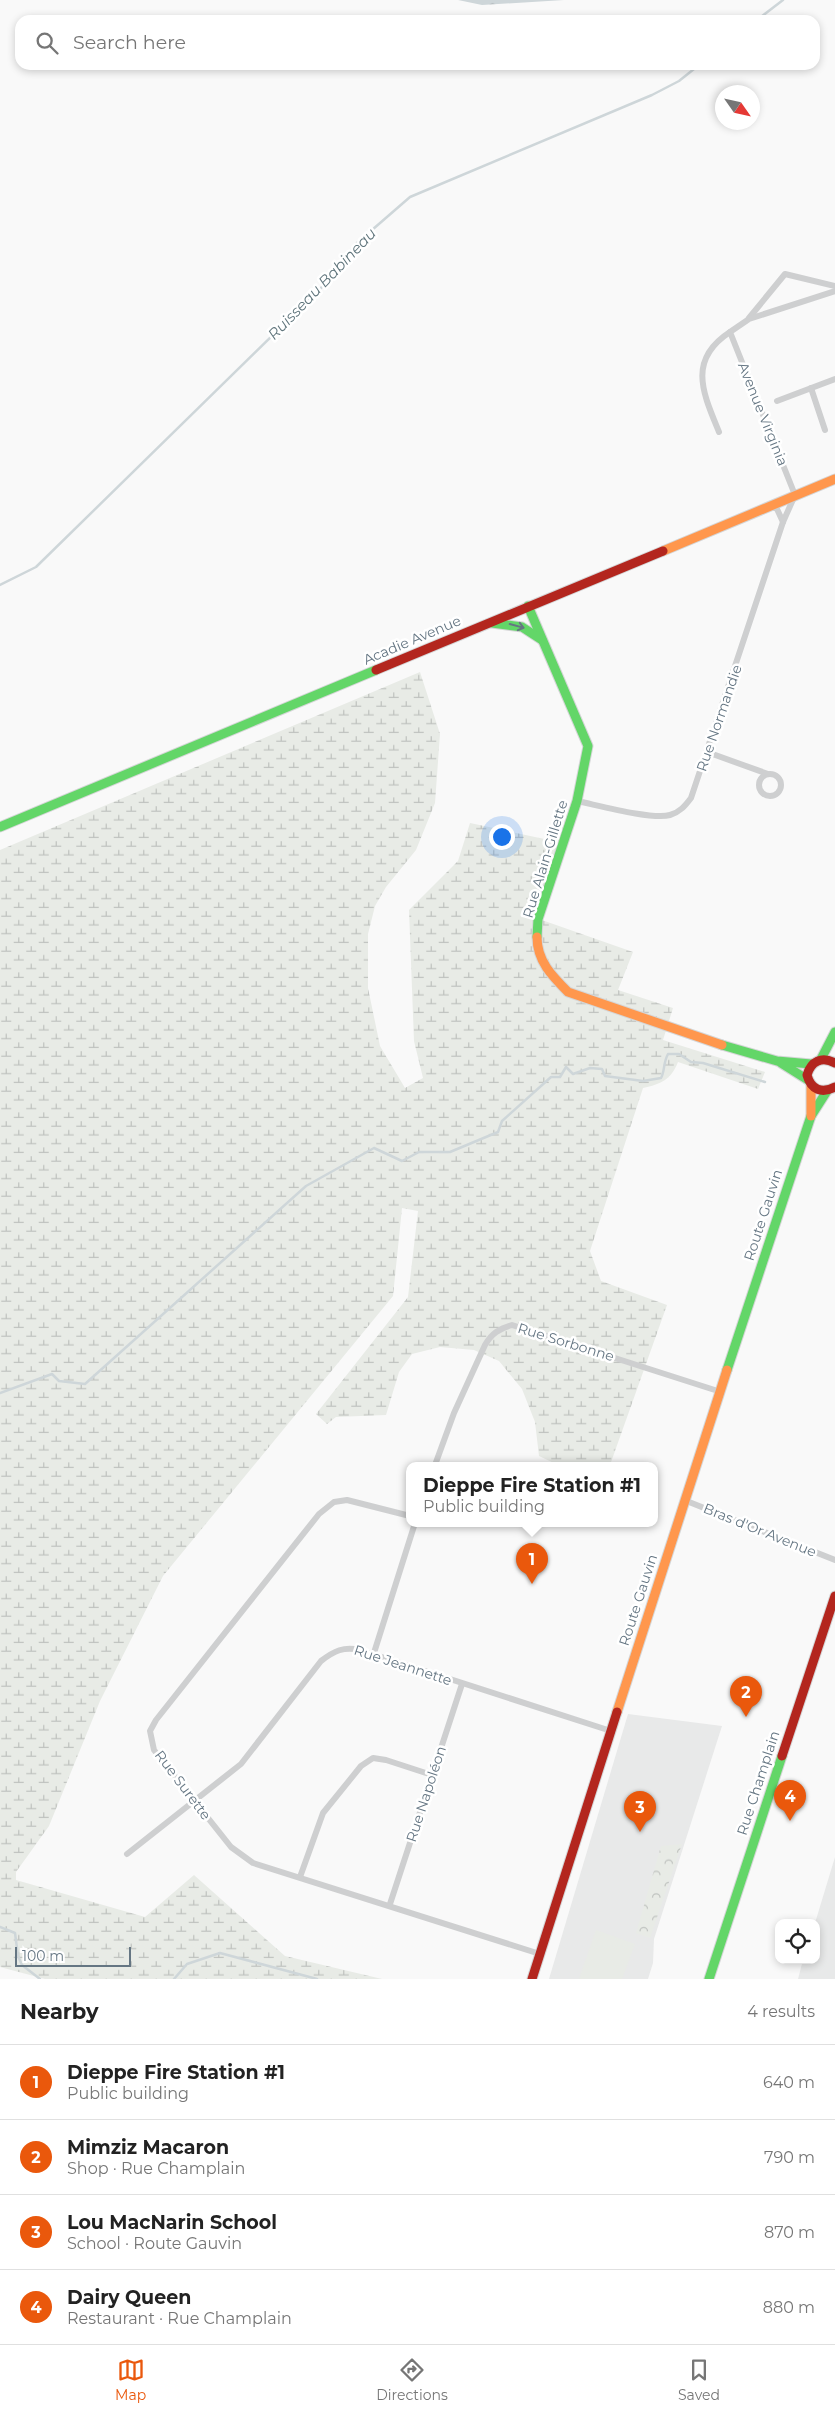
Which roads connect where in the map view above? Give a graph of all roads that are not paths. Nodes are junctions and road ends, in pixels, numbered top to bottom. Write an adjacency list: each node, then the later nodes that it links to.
1 (835, 286): 3 (street)
2 (835, 291): 3 (street)
3 (749, 319): 4 (street)
4 (730, 332): 9 (street); 11 (street, Avenue Virginia)
5 (835, 380): 6 (street, Avenue Virginia)
6 (811, 388): 7 (street, Avenue Virginia); 8 (street)
7 (777, 401)
8 (825, 430)
9 (719, 432)
10 (835, 479): 11 (street, Acadie Avenue)
11 (796, 495): 12 (street, Acadie Avenue); 13 (street, Rue Normandie)
12 (770, 505): 13 (street); 14 (street, Acadie Avenue)
13 (783, 522): 17 (street, Rue Normandie)
14 (528, 606): 15 (street, Acadie Avenue); 16 (street, Rue Alain-Gillette)
15 (489, 623): 16 (street, one-way to 16); 20 (street, Acadie Avenue)
16 (542, 640): 19 (street, Rue Alain-Gillette)
17 (707, 752): 18 (street); 19 (street, Rue Normandie)
18 (768, 774)
19 (577, 800): 23 (street, Rue Alain-Gillette)
20 (0, 827)
21 (835, 1032): 22 (street)
22 (821, 1059): 24 (street); 25 (street)
23 (777, 1061): 25 (street, Rue Alain-Gillette); 26 (street, Rue Alain-Gillette)
24 (835, 1063)
25 (811, 1064): 26 (street, Route Gauvin)
26 (810, 1083): 27 (street, Rue Alain-Gillette); 28 (street, Route Gauvin)
27 (831, 1089): 28 (street, Route Gauvin)
28 (811, 1116): 29 (street, Route Gauvin)
29 (721, 1392): 30 (street, Rue Sorbonne); 31 (street, Route Gauvin)
30 (436, 1462)
31 (684, 1500): 34 (street, Bras d'Or Avenue); 38 (street, Route Gauvin)
32 (406, 1515): 40 (street, Rue Surette)
33 (415, 1527): 36 (street)
34 (835, 1560)
35 (835, 1596): 46 (street, Rue Champlain)
36 (373, 1656): 37 (street, Rue Jeannette); 40 (street, Rue Jeannette)
37 (462, 1684): 38 (street, Rue Jeannette); 39 (street, Rue Napoléon)
38 (611, 1731): 44 (street, Route Gauvin)
39 (432, 1775): 42 (street); 43 (street, Rue Napoléon)
40 (194, 1802): 41 (street, Rue Jeannette); 42 (street, Rue Surette)
41 (127, 1854)
42 (300, 1877): 43 (street, Rue Surette)
43 (390, 1904): 44 (street, Rue Surette)
44 (540, 1954): 45 (street, Route Gauvin)
45 (532, 1979)
46 (709, 1979)

